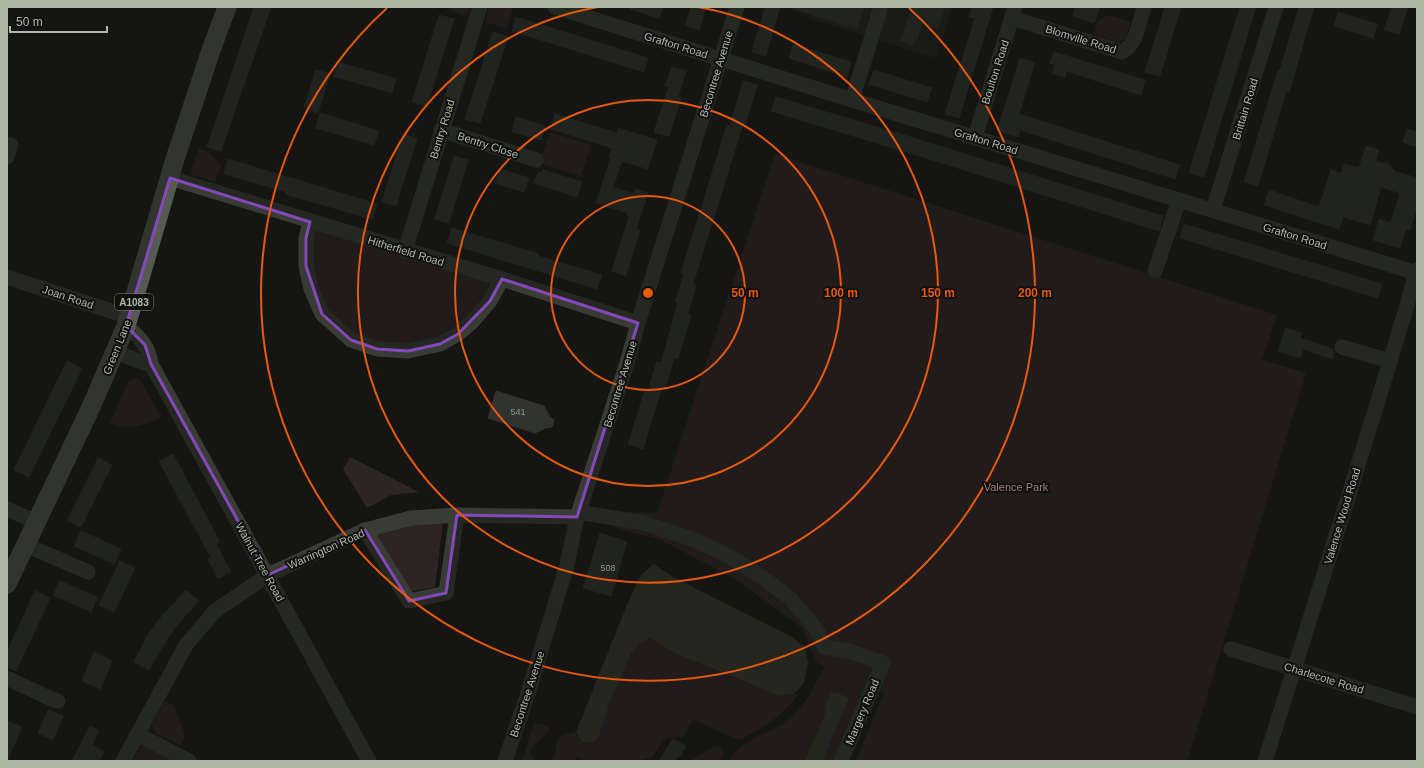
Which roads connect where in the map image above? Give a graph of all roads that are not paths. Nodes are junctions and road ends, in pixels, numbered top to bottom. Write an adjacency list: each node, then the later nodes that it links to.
1 (228, 7): 14 (main road, Green Lane / A1083)
2 (480, 7): 11 (street, Bentry Road)
3 (555, 7): 9 (street, Grafton Road)
4 (737, 7): 9 (street, Becontree Avenue)
5 (1144, 7): 8 (street, Blomville Road)
6 (1276, 7): 16 (street, Brittain Road)
7 (880, 10): 10 (street)
8 (1014, 13): 12 (street, Boulton Road)
9 (721, 59): 10 (street, Grafton Road); 24 (street, Becontree Avenue)
10 (852, 100): 12 (street, Grafton Road)
11 (441, 130): 13 (street, Bentry Close); 18 (street, Bentry Road)
12 (974, 137): 15 (street, Grafton Road)
13 (536, 160)
14 (170, 178): 17 (street, Hitherfield Road); 23 (main road, Green Lane / A1083)
15 (1179, 200): 16 (street, Grafton Road); 19 (street)
16 (1213, 210): 20 (street, Grafton Road)
17 (310, 222): 18 (street, Hitherfield Road); 22 (street)
18 (405, 251): 22 (street, Hitherfield Road)
19 (1155, 271)
20 (1417, 272): 27 (street, Valence Wood Road)
21 (7, 277): 23 (street, Joan Road)
22 (502, 280): 24 (street, Hitherfield Road)
23 (128, 321): 26 (main road, Green Lane / A1083); 28 (street, Walnut Tree Road)
24 (638, 323): 31 (street, Becontree Avenue)
25 (1342, 347): 27 (street)
26 (115, 352): 28 (street); 32 (main road, Green Lane / A1083)
27 (1390, 361): 40 (street, Valence Wood Road)
28 (151, 364): 36 (street, Walnut Tree Road)
29 (7, 509): 32 (street)
30 (457, 514): 31 (street, Warrington Road); 33 (street, Warrington Road); 33 (street)
31 (578, 514): 39 (street, Warrington Road); 48 (street, Becontree Avenue)
32 (37, 522): 34 (main road, Green Lane / A1083)
33 (365, 530): 36 (street, Warrington Road)
34 (26, 545): 35 (street); 37 (main road, Green Lane / A1083)
35 (88, 572)
36 (268, 575): 44 (street, Warrington Road); 47 (street, Walnut Tree Road)
37 (7, 584)
38 (1231, 649): 40 (street, Charlecote Road)
39 (883, 663): 49 (street, Margery Road)
40 (1294, 669): 43 (street, Charlecote Road); 50 (street, Valence Wood Road)
41 (7, 678): 42 (street)
42 (58, 701)
43 (1417, 707)
44 (137, 734): 45 (street, Warrington Road); 46 (street)
45 (123, 761)
46 (188, 761)
47 (369, 761)
48 (505, 761)
49 (841, 761)
50 (1266, 761)

